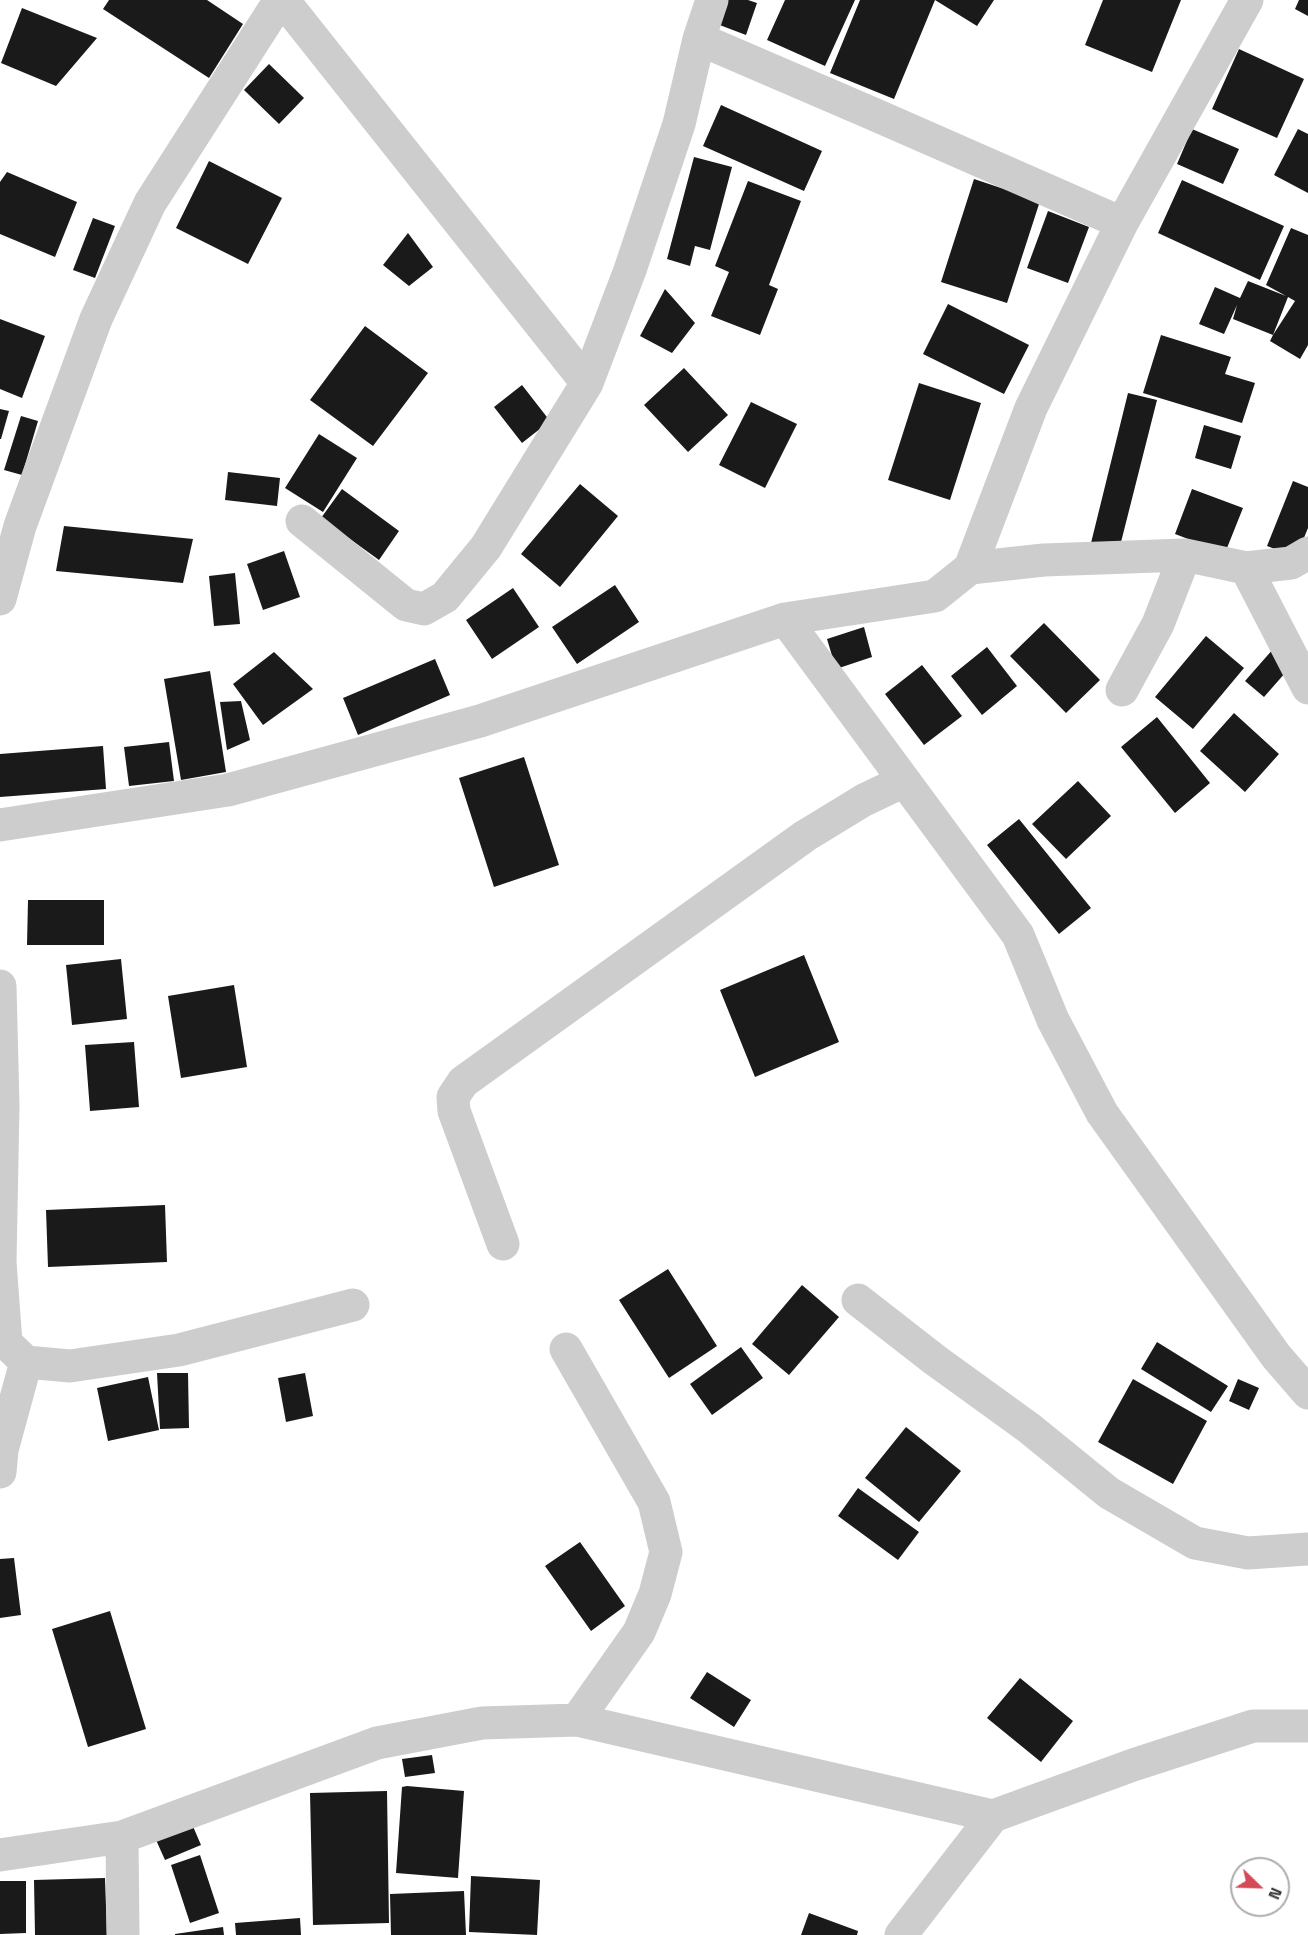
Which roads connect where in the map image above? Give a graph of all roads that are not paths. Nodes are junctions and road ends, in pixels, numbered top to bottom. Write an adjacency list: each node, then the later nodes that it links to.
1 (281, 0): 6 (street); 12 (street)
2 (712, 0): 4 (street)
3 (1247, 0): 5 (street)
4 (699, 39): 5 (street); 6 (street)
5 (1122, 223): 10 (street)
6 (587, 383): 7 (street)
7 (302, 521)
8 (1308, 553): 11 (street)
9 (1185, 555): 10 (street); 11 (street); 15 (street)
10 (970, 568): 13 (street)
11 (1246, 568): 14 (street)
12 (0, 599)
13 (785, 619): 16 (street); 17 (street)
14 (1308, 688)
15 (1122, 690)
16 (904, 781): 19 (street); 25 (street)
17 (0, 825)
18 (0, 986): 20 (street)
19 (503, 1244)
20 (0, 1262): 24 (street)
21 (858, 1300): 27 (street)
22 (353, 1305): 24 (street)
23 (566, 1349): 28 (street)
24 (26, 1362): 26 (street)
25 (1308, 1393)
26 (0, 1472)
27 (1308, 1549)
28 (578, 1720): 30 (street); 31 (street)
29 (1308, 1726): 30 (street)
30 (993, 1816): 34 (street)
31 (122, 1837): 32 (street); 33 (street)
32 (0, 1855)
33 (123, 1935)
34 (901, 1935)

